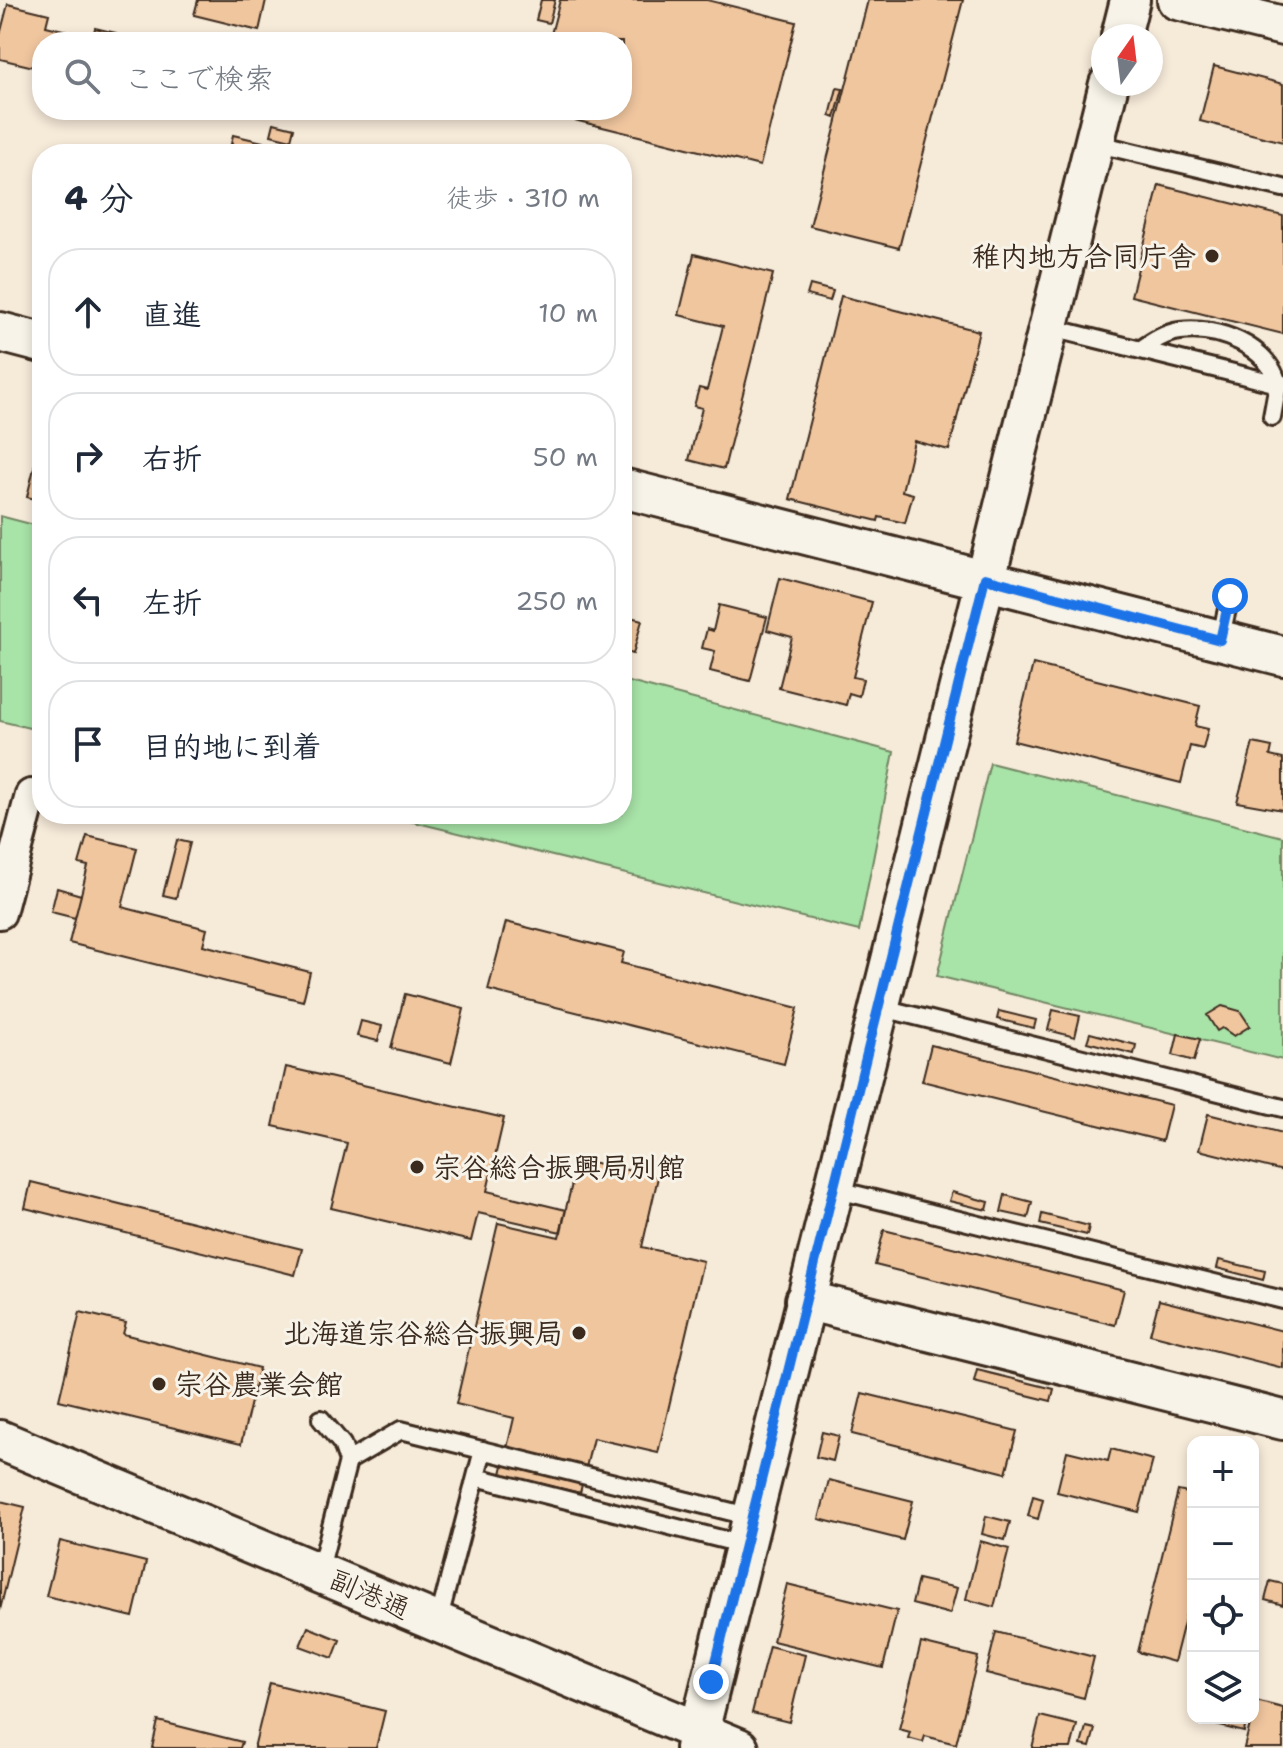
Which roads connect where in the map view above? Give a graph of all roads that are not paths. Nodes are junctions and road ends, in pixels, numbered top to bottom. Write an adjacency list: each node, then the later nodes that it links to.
1 (1130, 0): 3 (street)
2 (1177, 0): 4 (street)
3 (1124, 24)
4 (1283, 26)
5 (1106, 96): 6 (street)
6 (1094, 143): 7 (lane); 8 (street)
7 (1283, 188)
8 (1048, 327): 11 (lane); 15 (street)
9 (0, 332): 10 (street)
10 (32, 340)
11 (1140, 350): 12 (lane); 12 (lane)
12 (1281, 384): 13 (lane)
13 (1272, 417)
14 (632, 490): 15 (street)
15 (985, 578): 17 (street); 21 (street)
16 (1230, 596): 17 (lane)
17 (1220, 640): 18 (street)
18 (1283, 656)
19 (31, 795): 20 (street)
20 (0, 913)
21 (879, 1007): 22 (lane); 23 (street)
22 (1283, 1108)
23 (834, 1189): 24 (street); 25 (lane)
24 (805, 1300): 27 (street); 32 (street)
25 (1283, 1300)
26 (321, 1419): 30 (lane)
27 (1283, 1420)
28 (0, 1440): 33 (street, 副港通)
29 (483, 1450): 30 (lane); 31 (lane); 32 (lane)
30 (348, 1461): 33 (lane)
31 (476, 1477): 32 (lane); 34 (lane)
32 (748, 1531): 35 (street)
33 (319, 1573): 34 (street, 副港通)
34 (438, 1623): 35 (street, 副港通)
35 (697, 1740): 36 (street, 副港通)
36 (739, 1748)

